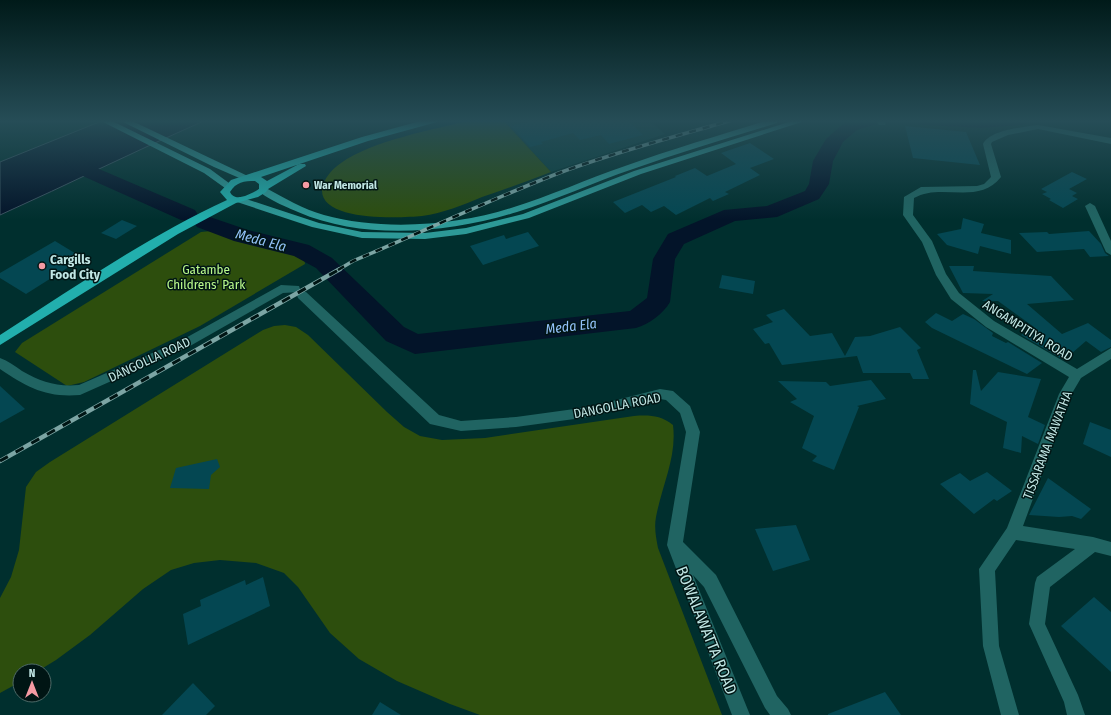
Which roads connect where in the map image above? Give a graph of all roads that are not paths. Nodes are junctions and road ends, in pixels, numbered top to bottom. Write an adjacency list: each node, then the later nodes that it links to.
1 (172, 153): 10 (main road)
2 (192, 153): 8 (main road)
3 (324, 153): 8 (highway)
4 (326, 153): 9 (highway)
5 (671, 153): 9 (main road)
6 (695, 153): 11 (main road)
7 (989, 153): 18 (street, ANGAMPITIYA ROAD)
8 (249, 178): 9 (highway); 10 (highway)
9 (264, 188): 11 (highway)
10 (226, 189): 11 (highway); 13 (highway)
11 (238, 200): 13 (highway)
12 (1090, 206): 14 (street)
13 (205, 214): 15 (highway)
14 (1111, 252)
15 (0, 341)
16 (1111, 353): 18 (street, TISSARAMA MAWATHA)
17 (0, 362): 21 (street, DANGOLLA ROAD)
18 (1077, 375): 19 (street, TISSARAMA MAWATHA)
19 (1014, 532): 20 (street); 25 (street)
20 (1093, 544): 22 (street); 26 (street)
21 (675, 545): 23 (street, BOWALAWATTA ROAD); 24 (street)
22 (1111, 549)
23 (741, 715)
24 (782, 715)
25 (1010, 715)
26 (1076, 715)

